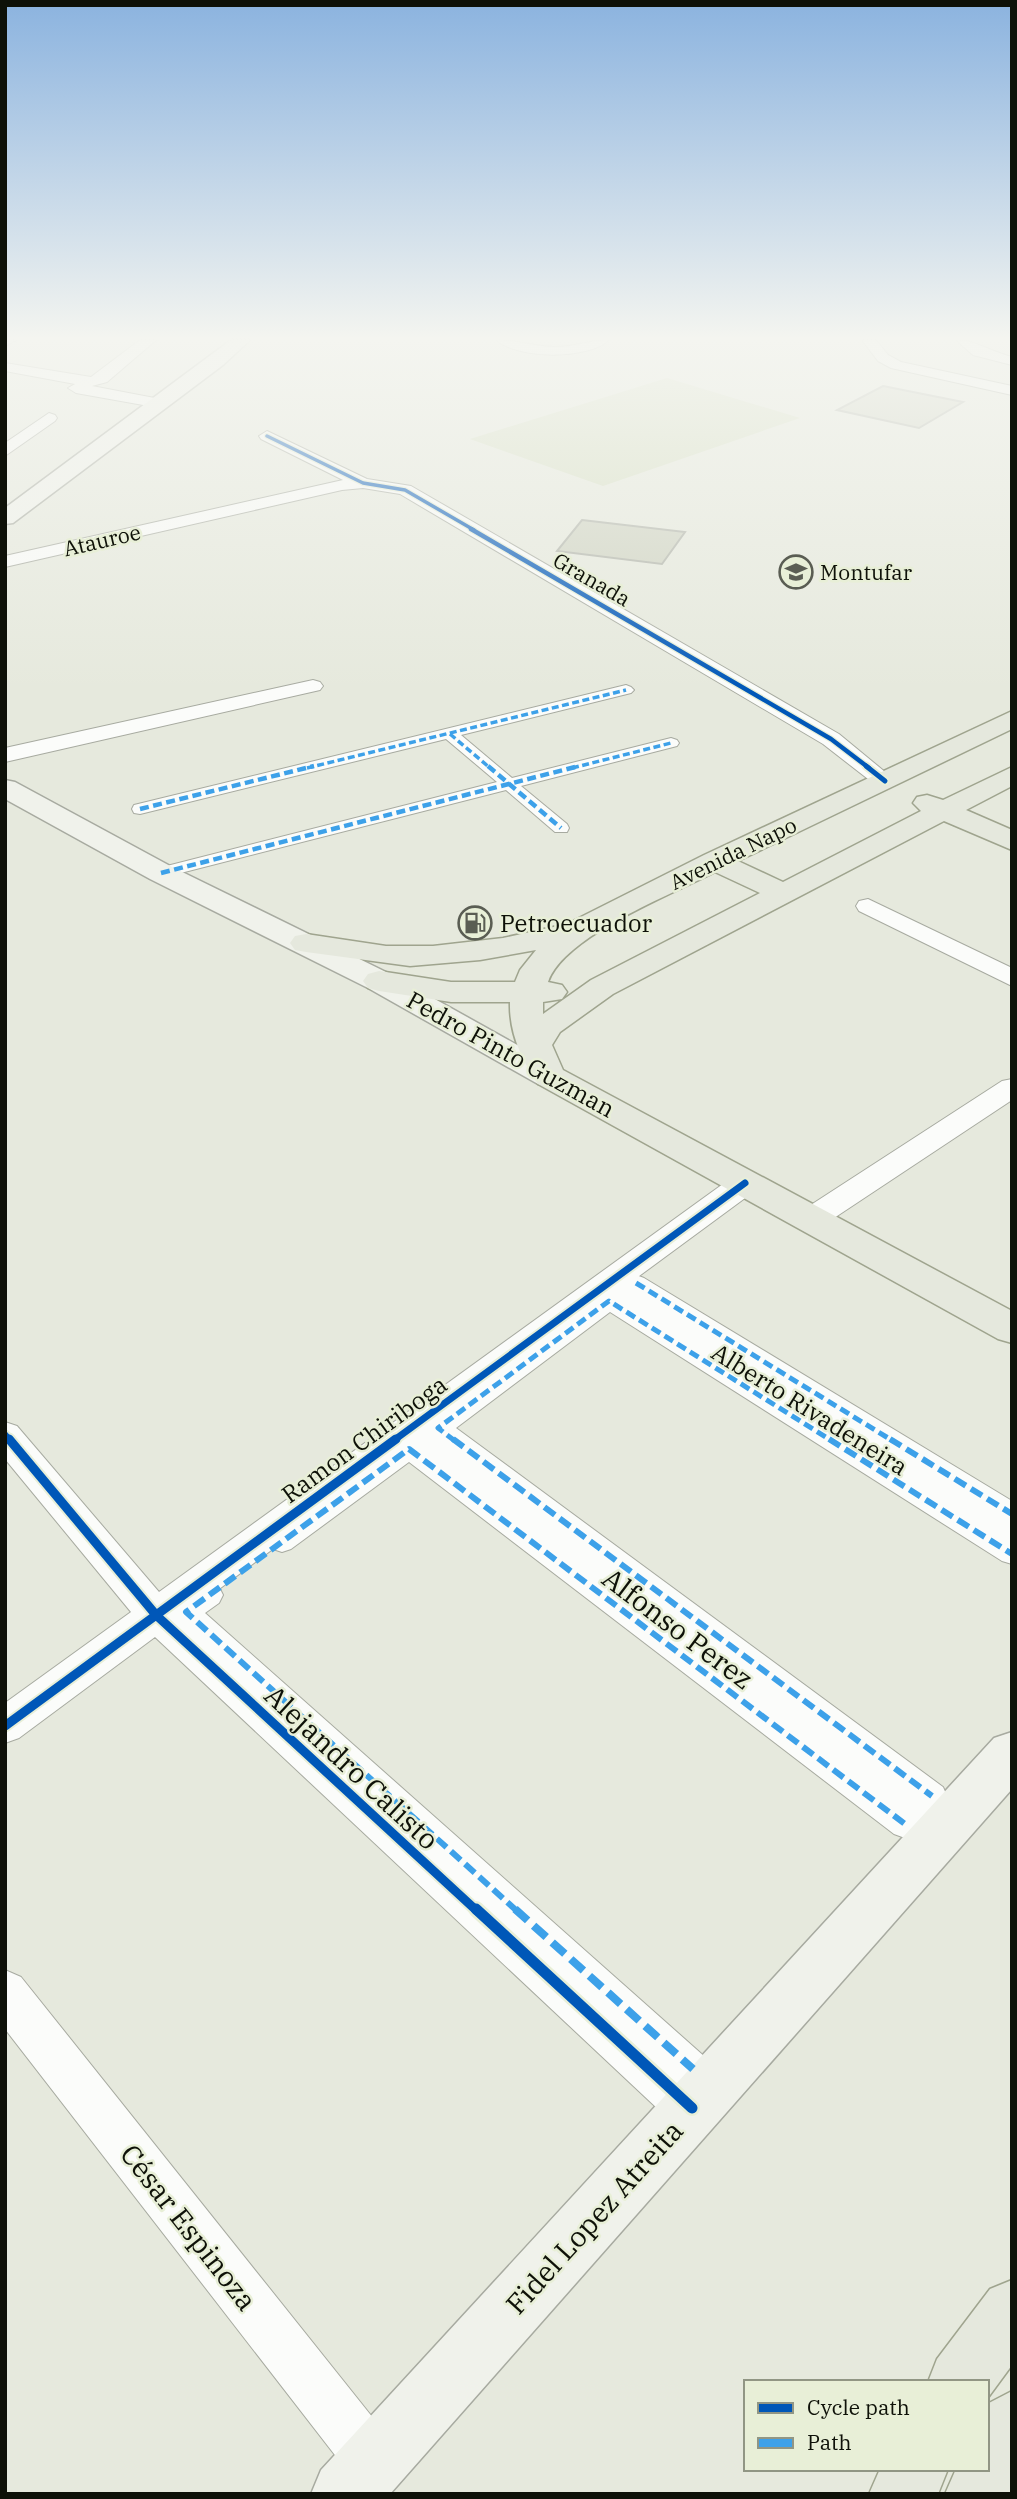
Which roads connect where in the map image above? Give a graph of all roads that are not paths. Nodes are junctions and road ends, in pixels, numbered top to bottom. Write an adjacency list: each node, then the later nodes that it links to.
1 (88, 457): 4 (main road)
2 (309, 457): 3 (street, Granada)
3 (363, 483): 5 (street, Atauroe); 12 (street, Granada)
4 (5, 518)
5 (5, 562)
6 (313, 686): 11 (street)
7 (626, 690): 9 (street)
8 (1012, 719): 12 (main road, Avenida Napo)
9 (450, 734): 14 (street); 16 (street)
10 (671, 743): 14 (street)
11 (5, 755)
12 (885, 781): 17 (main road); 20 (main road, Avenida Napo)
13 (1009, 784): 17 (main road)
14 (509, 785): 18 (street); 21 (street)
15 (5, 788): 21 (main road, Pedro Pinto Guzman)
16 (141, 809)
17 (943, 811): 19 (main road); 22 (main road)
18 (561, 828)
19 (1012, 841)
20 (714, 861): 22 (main road); 24 (main road, Avenida Napo)
21 (161, 873): 25 (main road, Pedro Pinto Guzman)
22 (783, 893): 28 (main road)
23 (868, 906): 26 (street)
24 (577, 931): 25 (main road); 29 (main road, Avenida Napo)
25 (306, 943): 27 (main road, Pedro Pinto Guzman)
26 (1012, 978)
27 (379, 981): 29 (main road); 30 (main road, Pedro Pinto Guzman)
28 (602, 987): 29 (main road); 30 (main road)
29 (527, 994): 30 (main road)
30 (543, 1060): 32 (main road, Pedro Pinto Guzman)
31 (1012, 1087): 33 (street)
32 (745, 1183): 33 (main road, Pedro Pinto Guzman); 34 (street, Ramon Chiriboga)
33 (811, 1219): 35 (main road, Pedro Pinto Guzman)
34 (622, 1283): 36 (street, Ramon Chiriboga); 38 (street); 39 (street, Alberto Rivadeneira)
35 (1012, 1329)
36 (411, 1428): 41 (street, Ramon Chiriboga); 44 (street, Alfonso Perez)
37 (5, 1435): 41 (street, Alejandro Calisto)
38 (1012, 1514)
39 (1012, 1535)
40 (1012, 1554): 44 (street)
41 (156, 1615): 42 (street, Ramon Chiriboga); 46 (street, Alejandro Calisto)
42 (5, 1726)
43 (1012, 1753): 44 (main road, Fidel Lopez Atreita)
44 (927, 1816): 46 (main road, Fidel Lopez Atreita); 46 (street)
45 (5, 1992): 51 (street, César Espinoza)
46 (693, 2089): 51 (main road, Fidel Lopez Atreita)
47 (1012, 2311): 48 (main road)
48 (961, 2380)
49 (1012, 2424): 53 (main road)
50 (914, 2471): 52 (main road)
51 (359, 2478)
52 (904, 2494)
53 (979, 2494)

